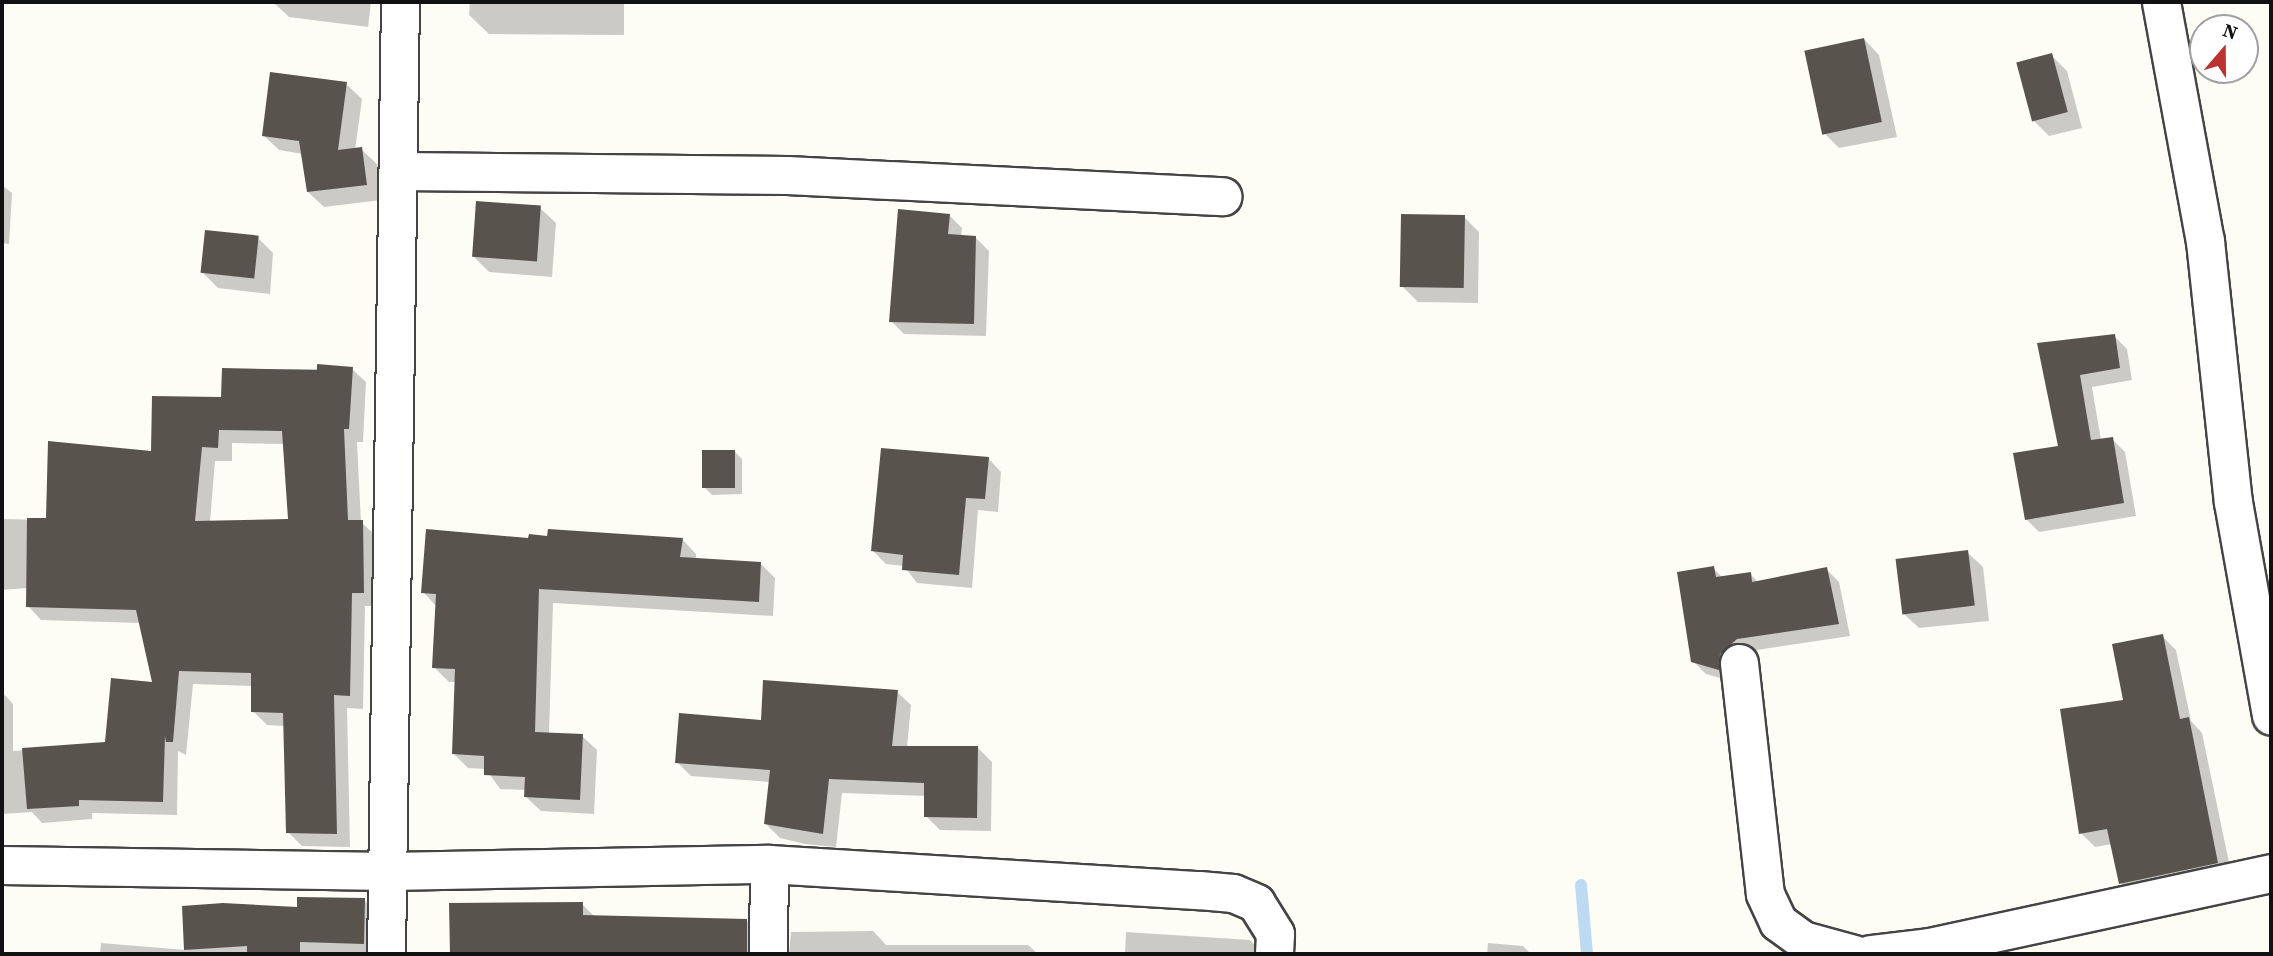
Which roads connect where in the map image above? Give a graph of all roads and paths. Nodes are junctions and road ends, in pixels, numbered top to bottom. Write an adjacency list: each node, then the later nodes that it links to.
1 (400, 2): 3 (street)
2 (2161, 2): 6 (street)
3 (400, 171): 4 (street); 9 (street)
4 (1222, 196)
5 (1739, 663): 14 (street)
6 (2271, 716)
7 (769, 864): 9 (street); 12 (street); 13 (street)
8 (2, 865): 9 (street)
9 (388, 871): 11 (street)
10 (2271, 873): 15 (street)
11 (386, 954)
12 (768, 954)
13 (1274, 954)
14 (1854, 954)
15 (1870, 954)

